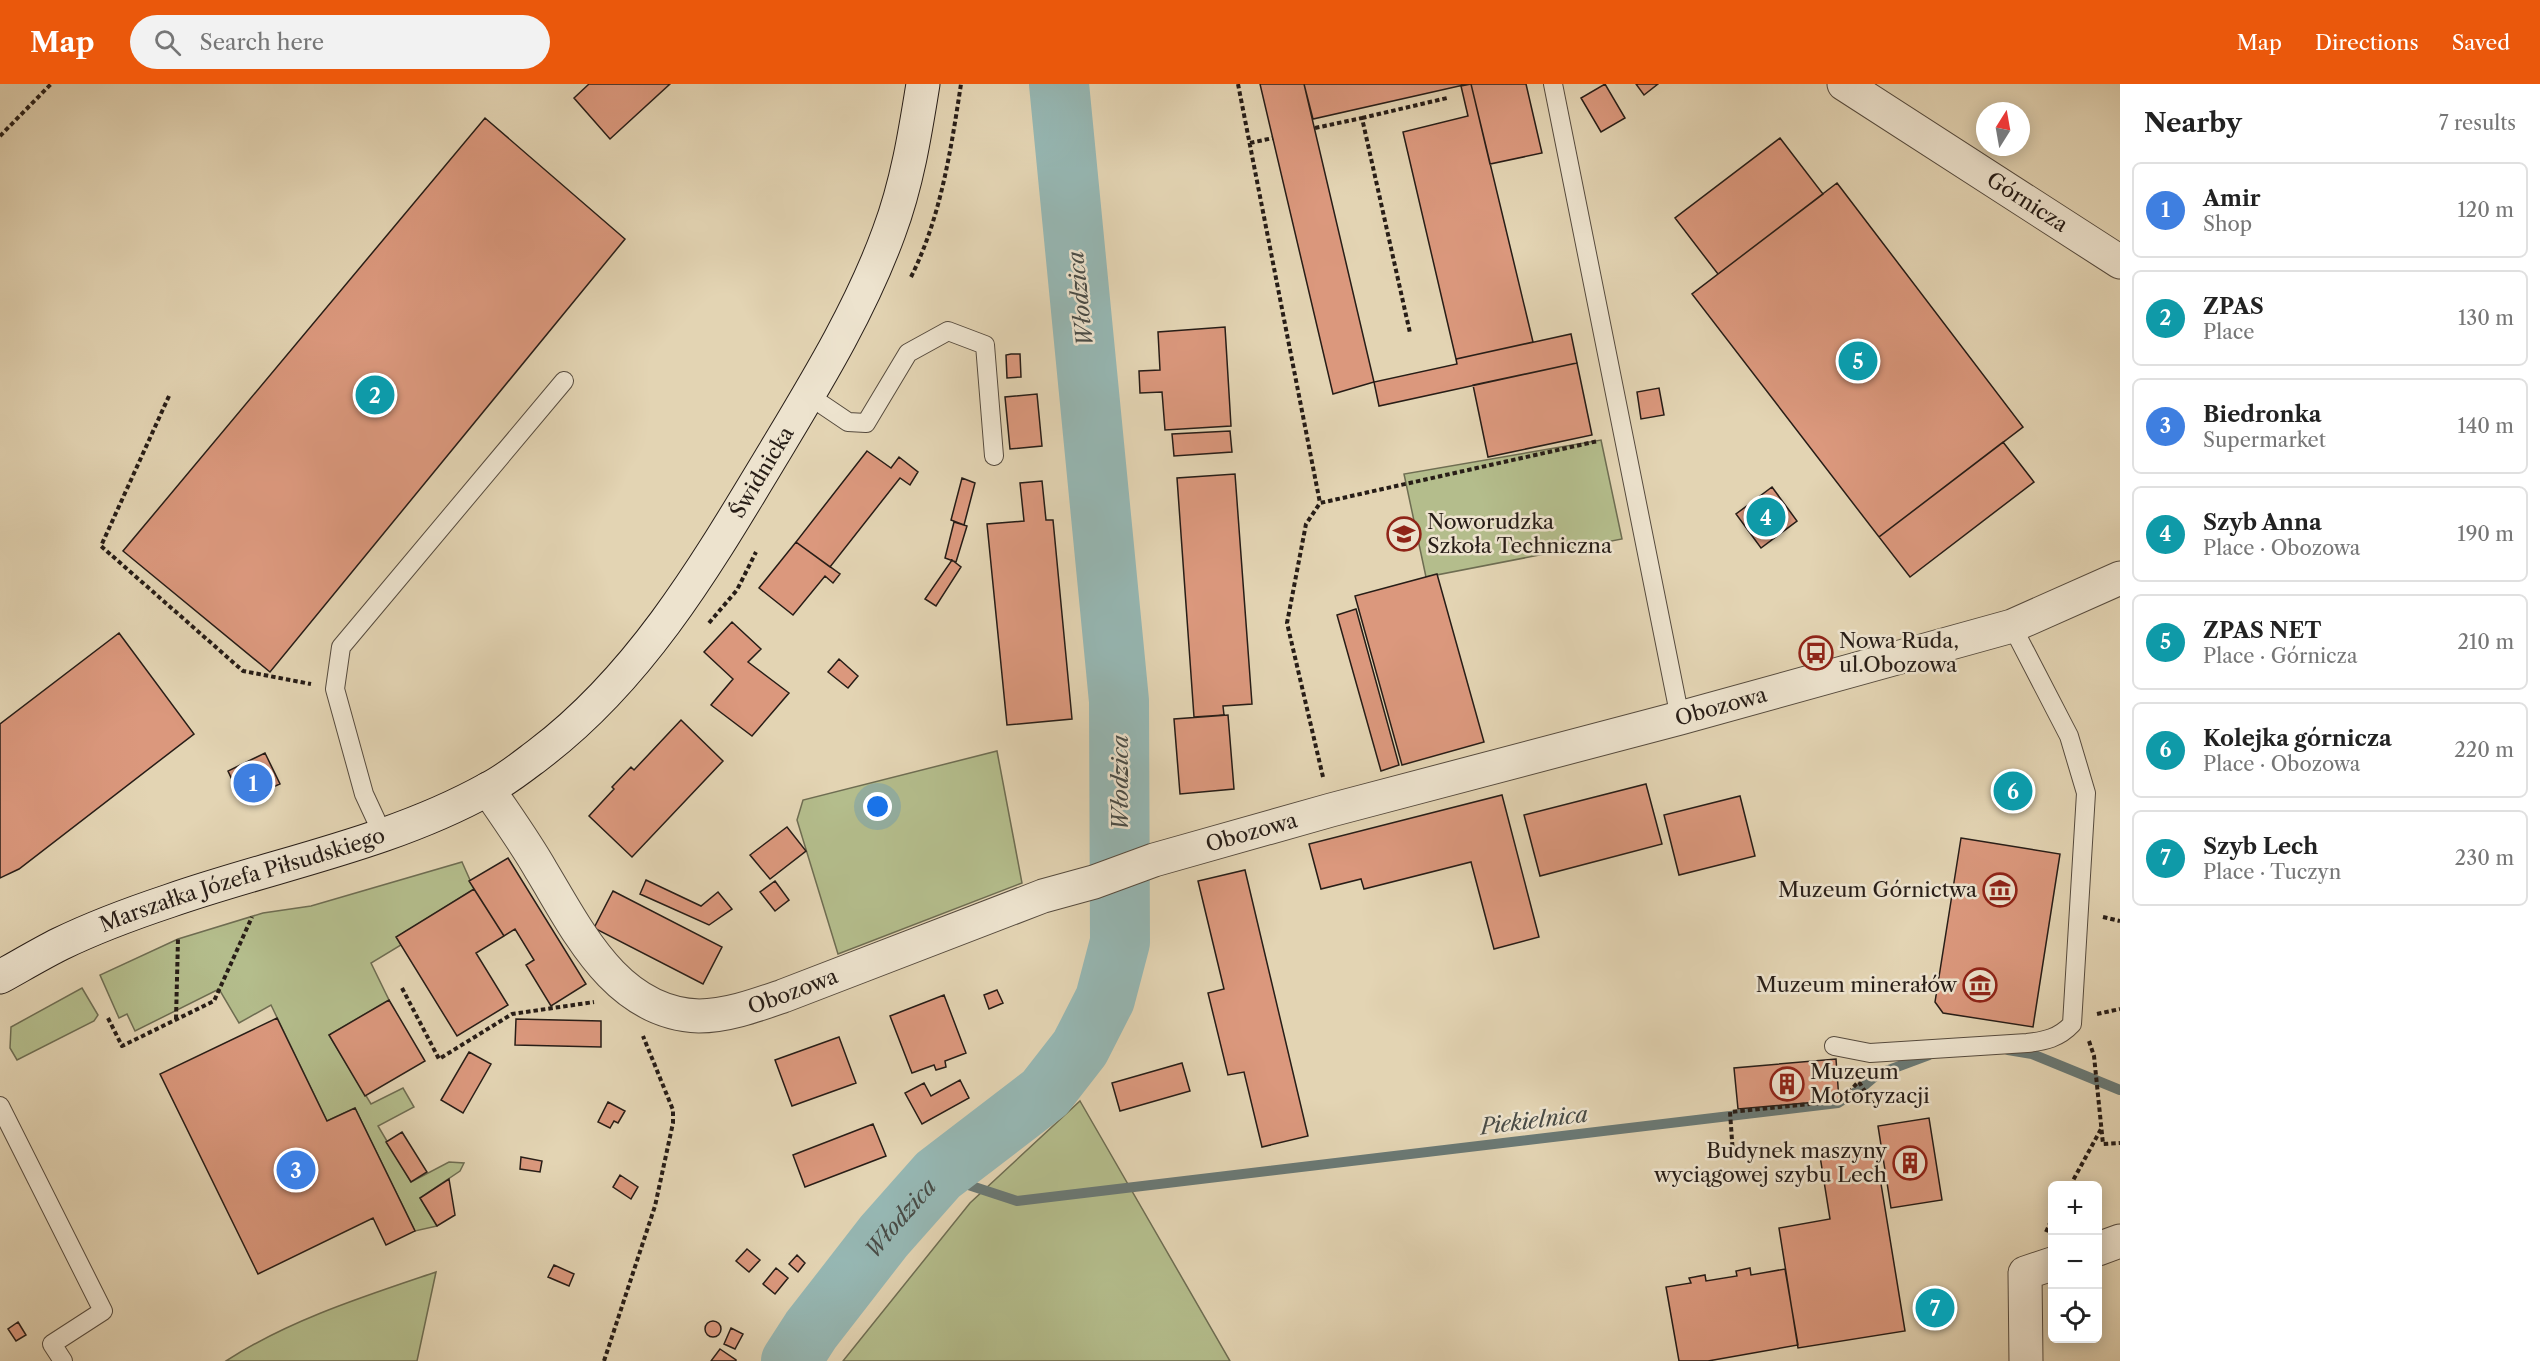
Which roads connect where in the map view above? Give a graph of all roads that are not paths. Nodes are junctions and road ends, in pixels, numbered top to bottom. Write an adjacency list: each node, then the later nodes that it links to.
1 (923, 84): 6 (street, Świdnicka)
2 (1553, 84): 10 (lane)
3 (1844, 84): 4 (street, Górnicza)
4 (2120, 261)
5 (564, 381): 12 (lane)
6 (808, 395): 7 (lane); 11 (street, Świdnicka)
7 (994, 456)
8 (2120, 578): 9 (street, Obozowa)
9 (2012, 626): 10 (street, Obozowa); 14 (lane)
10 (1680, 718): 11 (street, Obozowa)
11 (488, 789): 12 (street, Marszałka Józefa Piłsudskiego)
12 (383, 835): 13 (street, Marszałka Józefa Piłsudskiego)
13 (0, 977)
14 (1834, 1046)
15 (0, 1106): 19 (lane)
16 (2120, 1242): 17 (street)
17 (2102, 1247)
18 (2048, 1265): 20 (street)
19 (63, 1361)
20 (2026, 1361)

